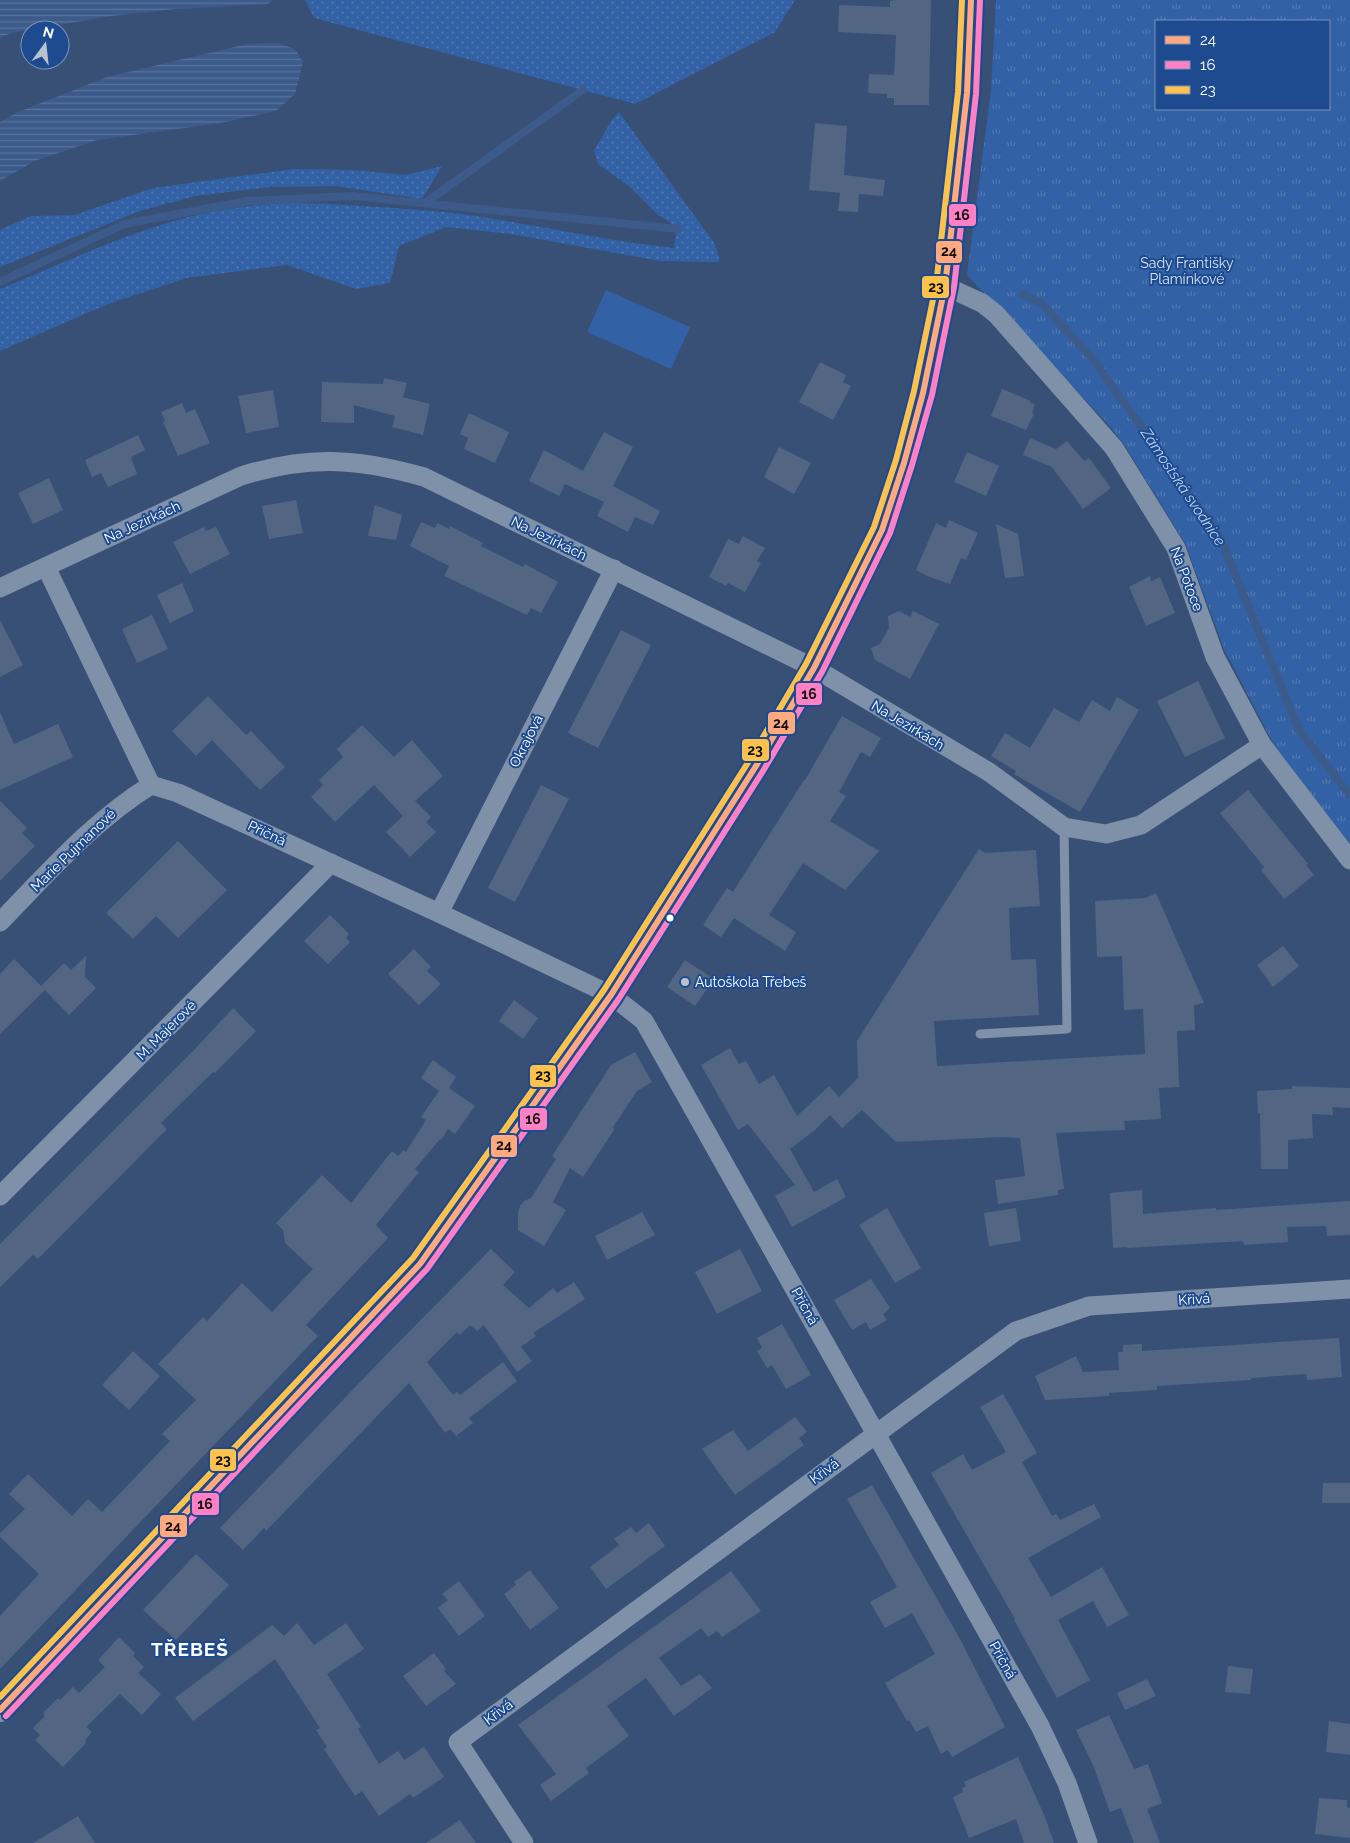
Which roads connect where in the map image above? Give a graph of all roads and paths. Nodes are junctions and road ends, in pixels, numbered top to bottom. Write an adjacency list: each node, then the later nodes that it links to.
1 (971, 0): 2 (street)
2 (945, 286): 6 (street); 7 (street, Na Potoce)
3 (46, 567): 4 (street, Na Jezírkách); 5 (street, Na Jezírkách); 8 (street)
4 (614, 569): 6 (street, Na Jezírkách); 12 (street, Okrajová)
5 (0, 588)
6 (814, 668): 9 (street, Na Jezírkách); 14 (street)
7 (1262, 745): 9 (street, Na Jezírkách); 10 (street, Na Potoce)
8 (151, 785): 11 (street, Příčná); 13 (street, Marie Pujmanové)
9 (1064, 827): 15 (lane)
10 (1350, 860)
11 (331, 863): 12 (street, Příčná); 16 (street, M. Majerové)
12 (439, 913): 14 (street, Příčná)
13 (0, 922)
14 (611, 995): 18 (street, Příčná); 19 (street)
15 (980, 1034)
16 (0, 1196)
17 (1350, 1289): 18 (street, Křivá)
18 (876, 1432): 20 (street, Křivá); 21 (street, Příčná)
19 (0, 1710)
20 (524, 1843)
21 (1088, 1843)

